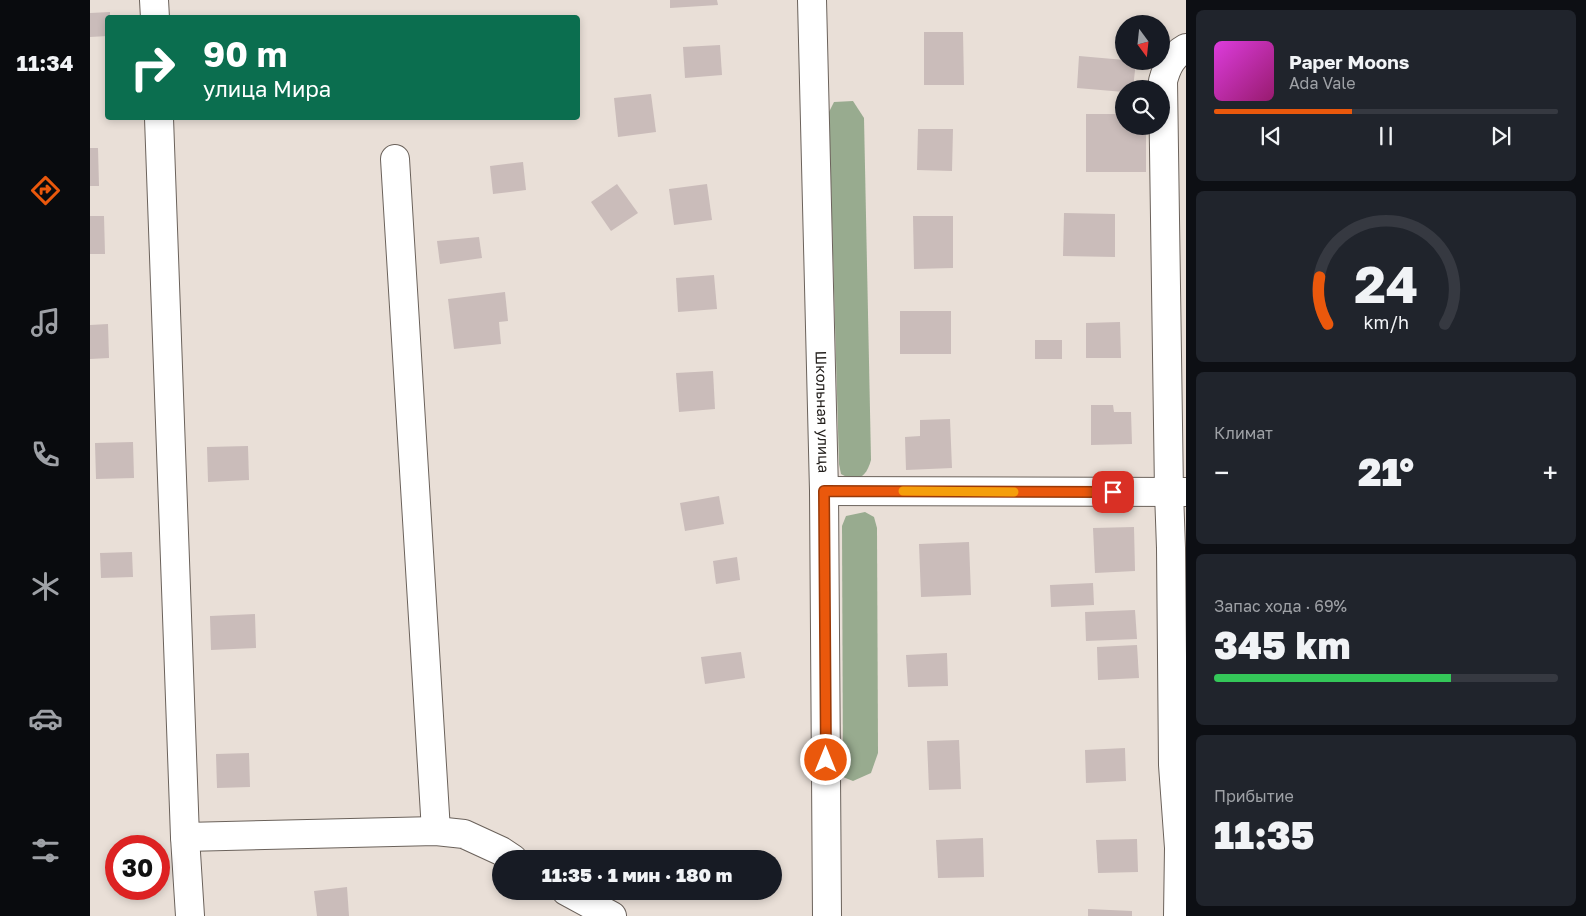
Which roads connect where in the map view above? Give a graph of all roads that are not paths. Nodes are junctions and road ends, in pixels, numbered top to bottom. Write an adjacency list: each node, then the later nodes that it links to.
1 (154, 0): 3 (street)
2 (812, 0): 7 (street, Школьная улица)
3 (155, 15)
4 (1186, 48): 8 (street)
5 (159, 120): 10 (street)
6 (395, 159): 9 (street)
7 (824, 491): 8 (street); 16 (street, Школьная улица)
8 (1177, 492): 11 (street)
9 (436, 831): 10 (street); 12 (street)
10 (185, 837): 14 (street)
11 (1182, 848): 17 (street)
12 (499, 850)
13 (583, 900): 15 (street)
14 (190, 916)
15 (612, 916)
16 (827, 916)
17 (1178, 916)

